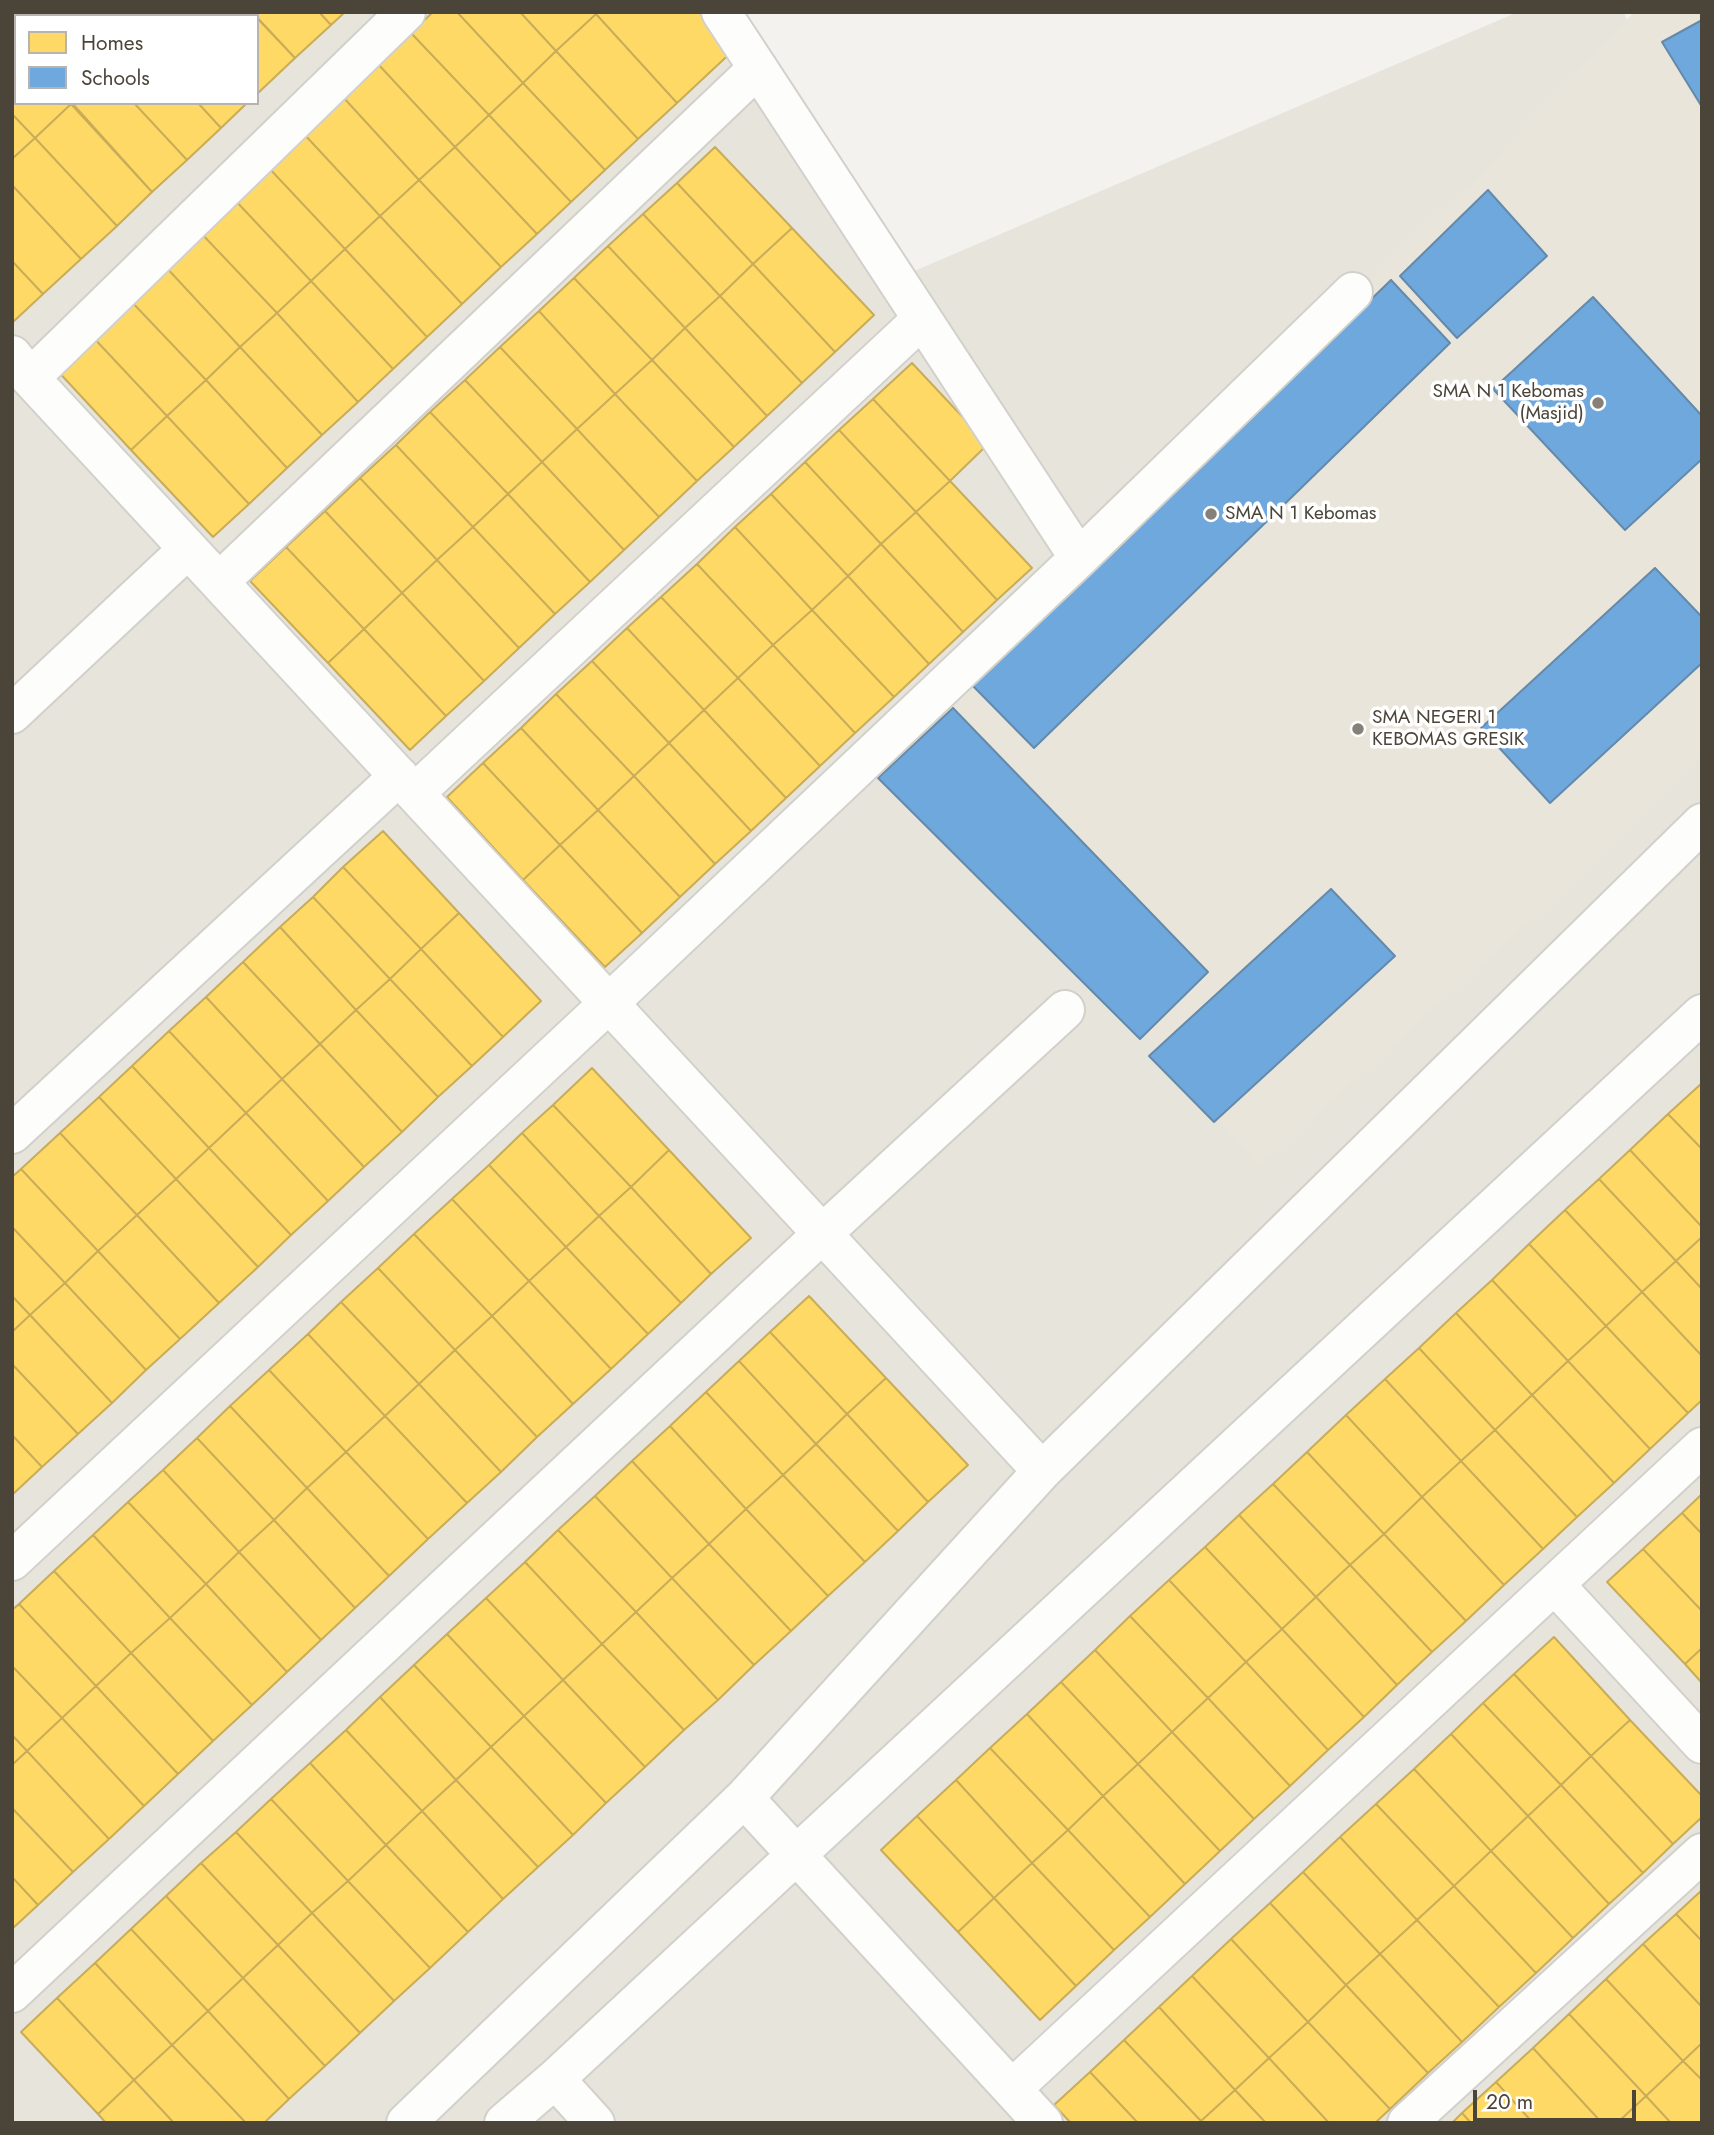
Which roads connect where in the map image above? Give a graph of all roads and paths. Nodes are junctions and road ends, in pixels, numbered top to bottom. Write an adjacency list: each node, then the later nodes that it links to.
1 (406, 12): 6 (street)
2 (721, 12): 3 (street)
3 (758, 68): 5 (street); 9 (street)
4 (1353, 292): 8 (street)
5 (922, 319): 8 (street); 11 (street)
6 (21, 367): 7 (street)
7 (188, 549): 9 (street); 10 (street)
8 (1079, 558): 13 (street)
9 (219, 582): 11 (street)
10 (12, 714)
11 (407, 785): 13 (street); 16 (street)
12 (1702, 822): 19 (street)
13 (608, 1004): 17 (street); 20 (street)
14 (1065, 1010): 17 (street)
15 (1702, 1014): 25 (street)
16 (12, 1134)
17 (822, 1234): 19 (street); 26 (street)
18 (1702, 1447): 21 (street)
19 (1042, 1471): 23 (street)
20 (12, 1561)
21 (1555, 1585): 22 (street); 28 (street)
22 (1702, 1744)
23 (744, 1798): 25 (street); 29 (street)
24 (1702, 1853): 33 (street)
25 (796, 1854): 27 (street); 28 (street)
26 (12, 1993)
27 (555, 2079): 30 (street); 31 (street)
28 (1012, 2089): 32 (street)
29 (406, 2123)
30 (504, 2123)
31 (595, 2123)
32 (1043, 2123)
33 (1407, 2123)

